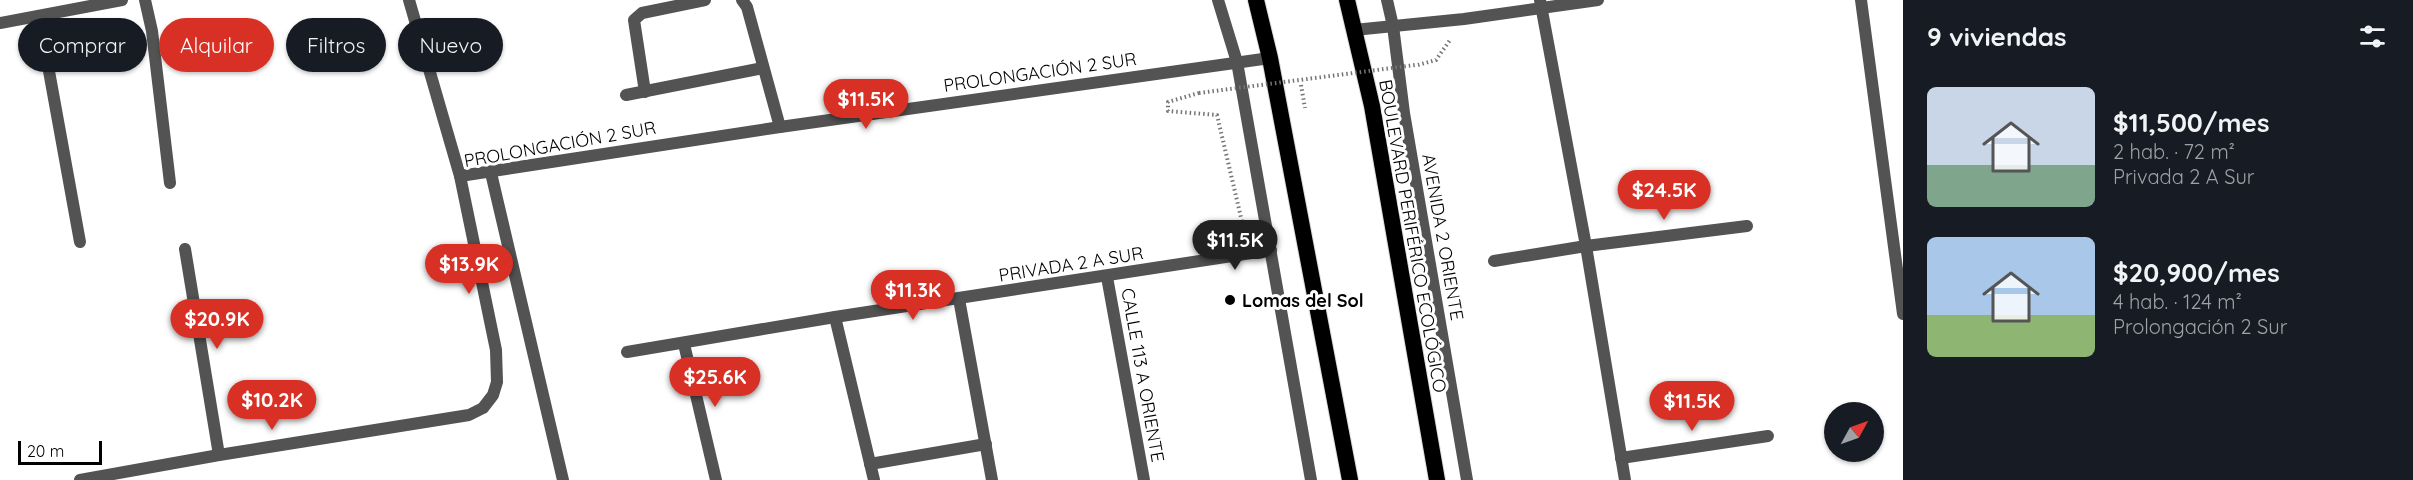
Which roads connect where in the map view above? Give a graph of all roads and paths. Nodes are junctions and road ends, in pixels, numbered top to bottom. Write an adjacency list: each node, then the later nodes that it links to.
1 (122, 0): 13 (street)
2 (145, 0): 26 (street)
3 (409, 0): 25 (street)
4 (705, 0): 21 (street)
5 (742, 0): 20 (street)
6 (1218, 0): 19 (street)
7 (1256, 0): 17 (highway)
8 (1347, 0): 16 (highway, BOULEVARD PERIFÉRICO ECOLÓGICO)
9 (1387, 0): 15 (street, AVENIDA 2 ORIENTE)
10 (1598, 0): 12 (street)
11 (1861, 0): 36 (street)
12 (1541, 3): 15 (street); 29 (street)
13 (39, 16): 14 (street); 28 (street)
14 (0, 23)
15 (1393, 26): 16 (street); 54 (street, AVENIDA 2 ORIENTE)
16 (1353, 30): 53 (highway, BOULEVARD PERIFÉRICO ECOLÓGICO)
17 (1270, 58): 19 (street, PROLONGACIÓN 2 SUR); 52 (highway)
18 (1436, 60): 32 (path, bridge)
19 (1237, 62): 23 (street, PROLONGACIÓN 2 SUR); 31 (street)
20 (763, 68): 21 (street); 23 (street)
21 (645, 92): 22 (street)
22 (626, 95)
23 (780, 127): 24 (street, PROLONGACIÓN 2 SUR)
24 (491, 173): 25 (street, PROLONGACIÓN 2 SUR); 46 (street)
25 (460, 176): 42 (street, PROLONGACIÓN 2 SUR)
26 (170, 183)
27 (1747, 226): 29 (street)
28 (80, 242)
29 (1586, 246): 33 (street); 43 (street)
30 (185, 249): 42 (street)
31 (1271, 250): 32 (street, PRIVADA 2 A SUR); 51 (street)
32 (1250, 254): 34 (street, PRIVADA 2 A SUR)
33 (1494, 261)
34 (1107, 277): 35 (street, PRIVADA 2 A SUR); 50 (street, CALLE 113 A ORIENTE)
35 (959, 299): 37 (street, PRIVADA 2 A SUR); 41 (street)
36 (1903, 314)
37 (835, 317): 38 (street, PRIVADA 2 A SUR); 44 (street)
38 (684, 344): 39 (street, PRIVADA 2 A SUR); 47 (street)
39 (627, 352)
40 (1768, 436): 43 (street)
41 (986, 444): 44 (street); 49 (street)
42 (219, 455): 45 (street, PROLONGACIÓN 2 SUR)
43 (1621, 458): 55 (street)
44 (870, 464): 48 (street)
45 (80, 480)
46 (562, 480)
47 (716, 480)
48 (874, 480)
49 (992, 480)
50 (1144, 480)
51 (1311, 480)
52 (1350, 480)
53 (1437, 480)
54 (1467, 480)
55 (1625, 480)

